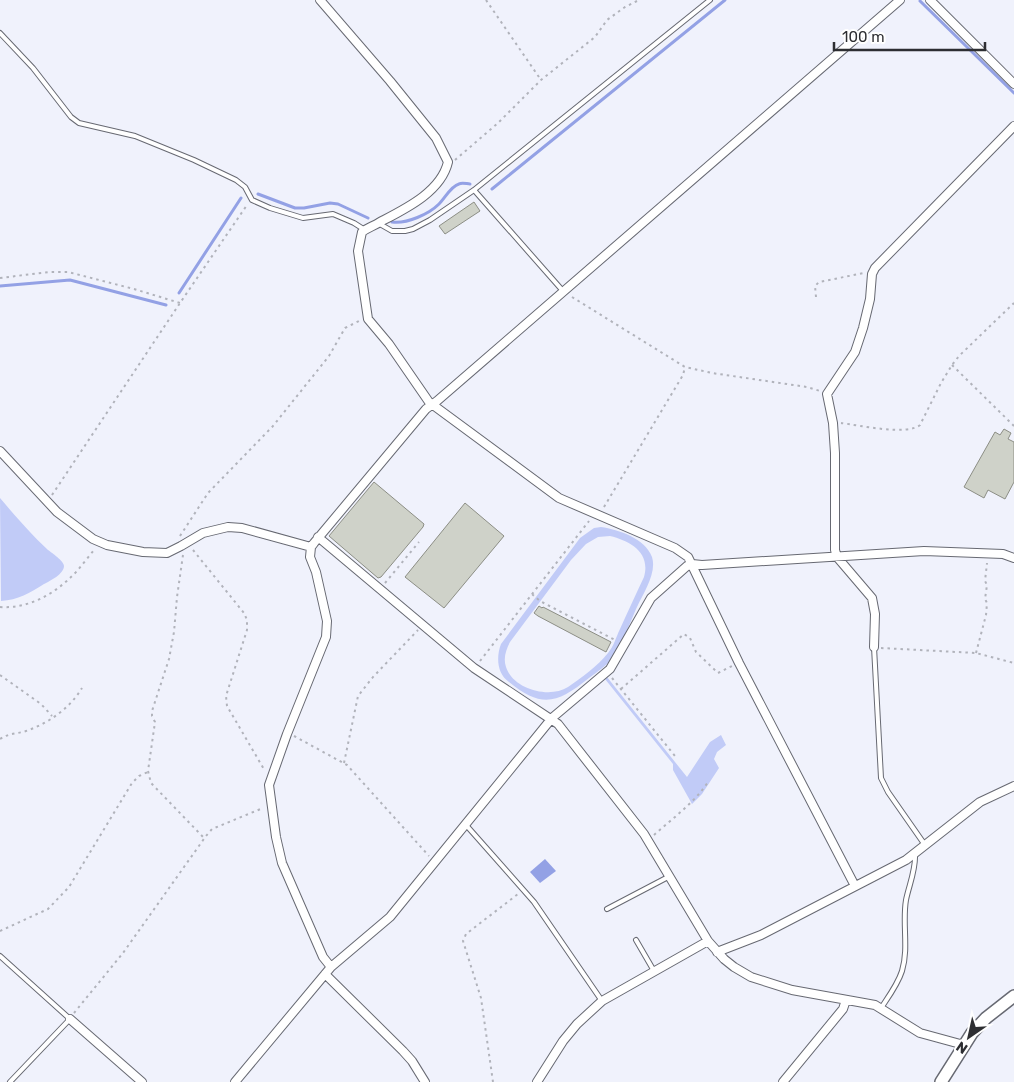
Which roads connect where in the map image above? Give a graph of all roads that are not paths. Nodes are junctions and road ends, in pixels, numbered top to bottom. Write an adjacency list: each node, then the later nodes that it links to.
1 (320, 0): 9 (street)
2 (710, 0): 8 (lane)
3 (900, 0): 11 (street)
4 (930, 0): 6 (street)
5 (0, 33): 10 (lane)
6 (1014, 84)
7 (1014, 126): 16 (street)
8 (474, 190): 9 (lane); 11 (lane)
9 (378, 223): 10 (street)
10 (365, 230): 12 (street)
11 (563, 291): 12 (street)
12 (432, 404): 14 (street); 18 (street)
13 (0, 451): 15 (street)
14 (318, 537): 15 (street); 20 (street)
15 (311, 547): 32 (street)
16 (837, 557): 17 (street); 18 (street); 19 (street)
17 (1014, 558)
18 (692, 564): 20 (street); 26 (street)
19 (874, 647): 23 (lane)
20 (552, 718): 22 (street); 25 (street)
21 (1014, 786): 23 (street)
22 (466, 825): 32 (street); 37 (lane)
23 (925, 845): 24 (street)
24 (915, 854): 26 (street); 38 (lane)
25 (670, 876): 27 (lane); 29 (street)
26 (855, 886): 30 (street)
27 (608, 909)
28 (636, 940): 33 (lane)
29 (708, 941): 30 (street); 33 (street)
30 (717, 952): 36 (street)
31 (0, 956): 39 (lane)
32 (331, 967): 34 (street)
33 (654, 972): 37 (street)
34 (325, 974): 43 (street); 44 (street)
35 (1014, 996): 40 (main road)
36 (846, 1000): 38 (street); 46 (street)
37 (602, 1001): 45 (street)
38 (881, 1008): 40 (street)
39 (70, 1019): 41 (lane); 42 (street)
40 (964, 1045): 47 (main road)
41 (10, 1082)
42 (142, 1082)
43 (235, 1082)
44 (425, 1082)
45 (537, 1082)
46 (783, 1082)
47 (941, 1082)

